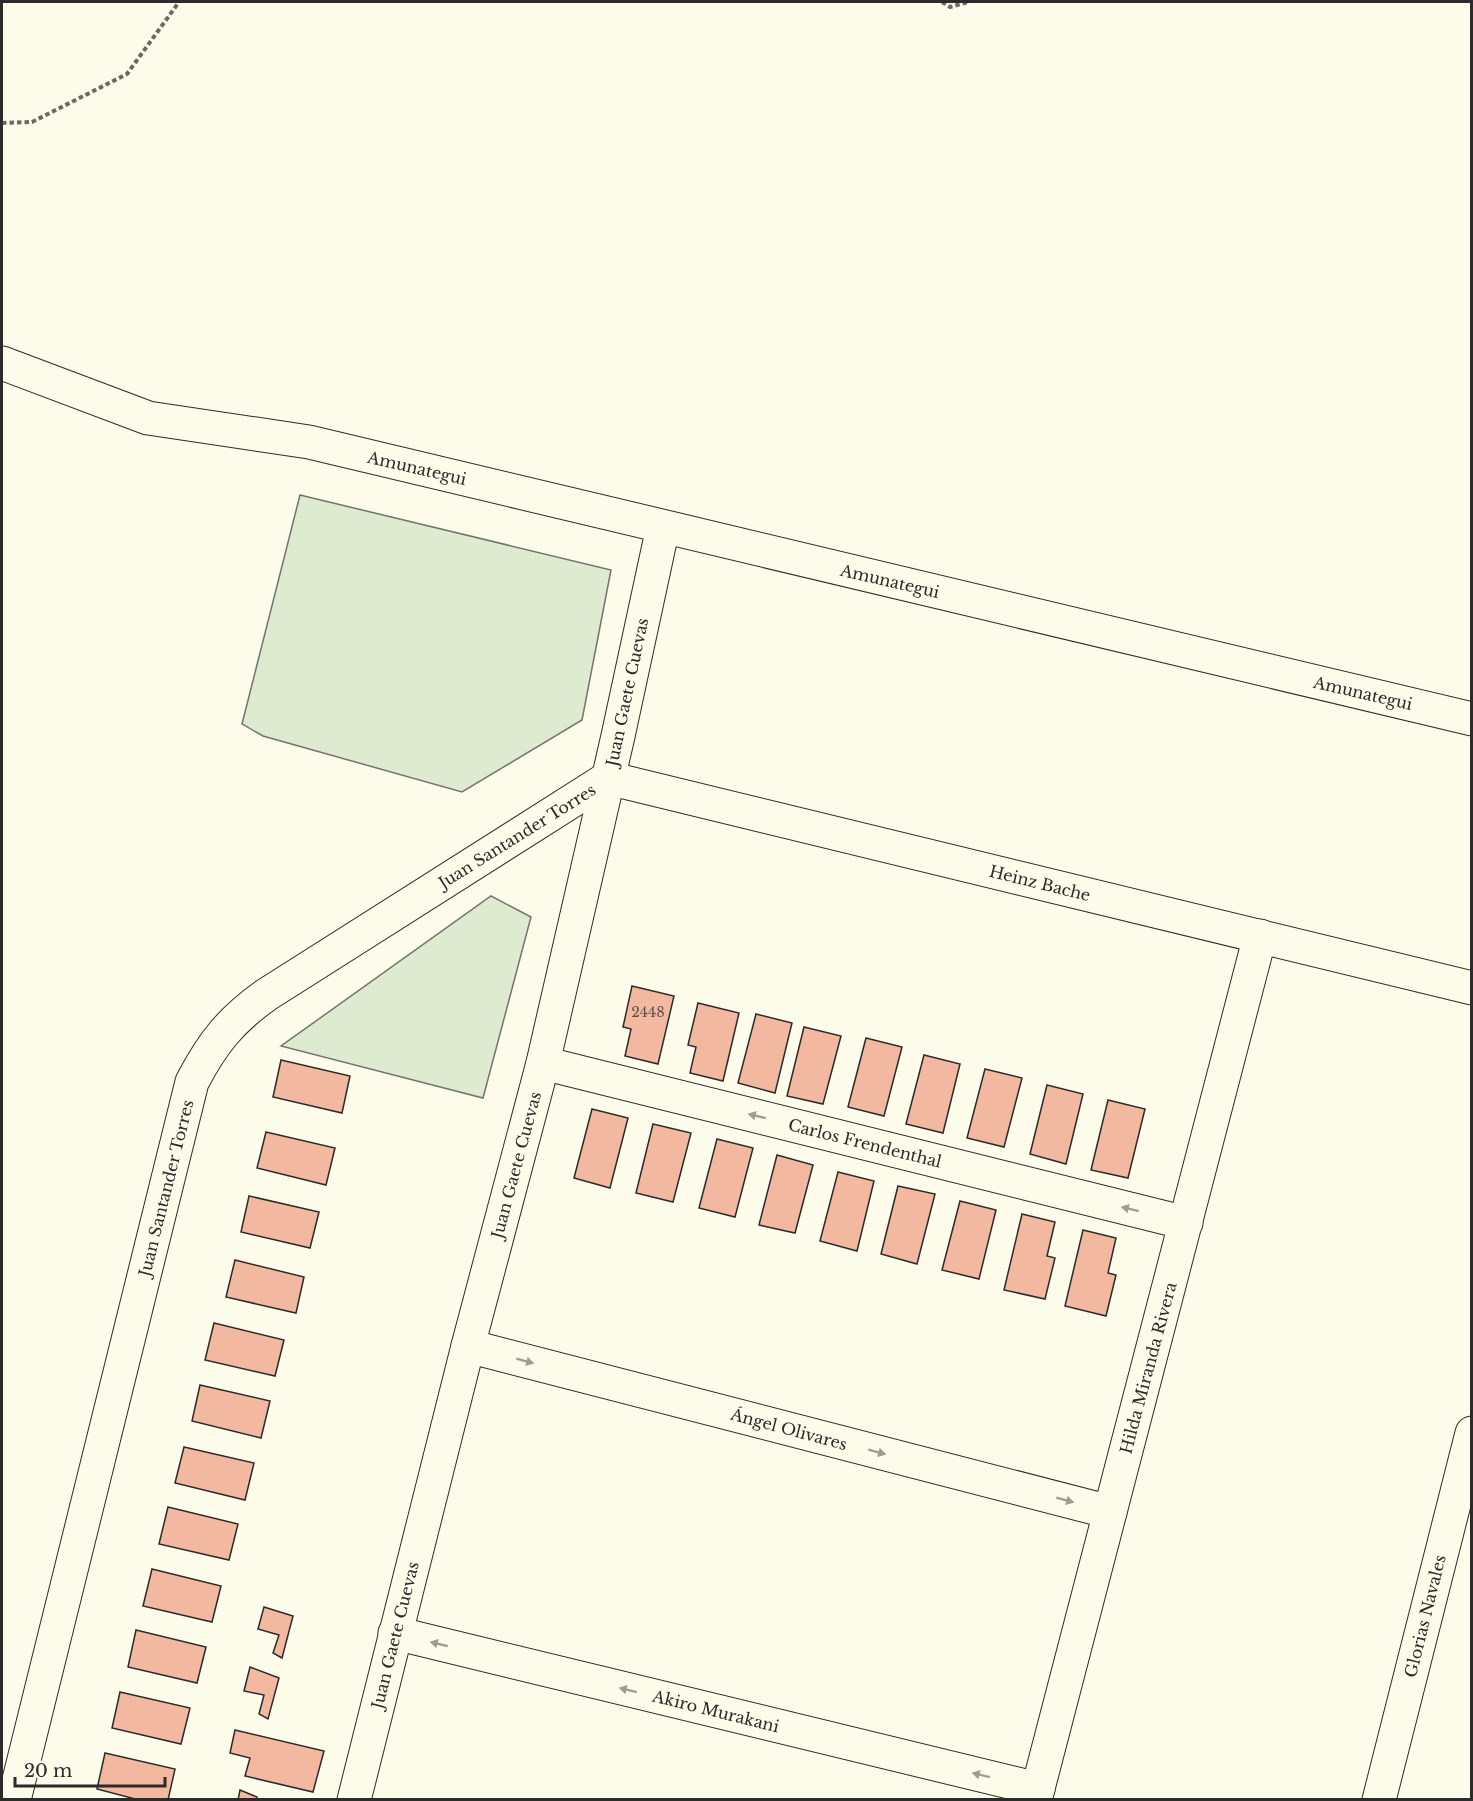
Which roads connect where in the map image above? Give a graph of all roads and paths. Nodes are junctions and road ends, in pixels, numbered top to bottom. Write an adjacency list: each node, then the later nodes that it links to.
1 (179, 2): 4 (path)
2 (942, 2): 3 (path)
3 (968, 2)
4 (2, 123)
5 (2, 363): 6 (street, Amunategui)
6 (663, 526): 7 (street, Amunategui); 8 (street, Juan Gaete Cuevas)
7 (1472, 719)
8 (608, 778): 9 (street, Heinz Bache); 11 (street, Juan Gaete Cuevas); 18 (street, Juan Santander Torres)
9 (1260, 936): 10 (street, Heinz Bache); 12 (street, Hilda Miranda Rivera)
10 (1472, 988)
11 (543, 1063): 12 (street, Carlos Frendenthal, one-way to 11); 13 (street, Juan Gaete Cuevas)
12 (1186, 1223): 15 (street, Hilda Miranda Rivera)
13 (468, 1346): 15 (street, Ángel Olivares, one-way to 15); 16 (street, Juan Gaete Cuevas)
14 (1472, 1433): 20 (street, Glorias Navales)
15 (1110, 1512): 17 (street, Hilda Miranda Rivera)
16 (395, 1633): 17 (street, Akiro Murakani, one-way to 16); 19 (street, Juan Gaete Cuevas)
17 (1037, 1794)
18 (14, 1800)
19 (354, 1800)
20 (1379, 1800)

